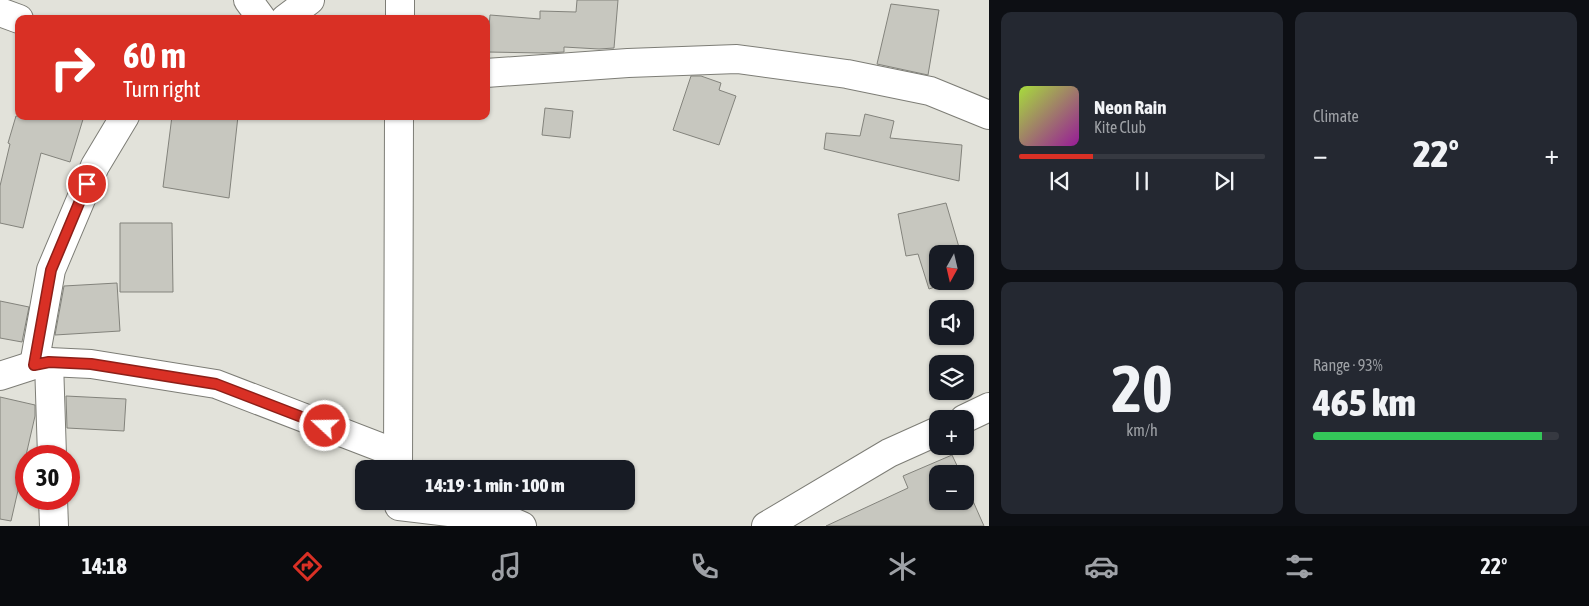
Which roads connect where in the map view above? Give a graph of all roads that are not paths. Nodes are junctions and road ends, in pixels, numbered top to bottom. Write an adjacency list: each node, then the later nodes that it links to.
1 (248, 0): 5 (street)
2 (310, 0): 6 (street)
3 (400, 0): 7 (street)
4 (0, 12): 8 (street)
5 (259, 15)
6 (290, 15)
7 (400, 15)
8 (15, 18)
9 (490, 73): 10 (street)
10 (989, 115)
11 (123, 120): 13 (street)
12 (399, 120): 20 (street)
13 (41, 363): 14 (street); 18 (street); 19 (street)
14 (0, 376)
15 (989, 407): 16 (street)
16 (974, 414)
17 (929, 435): 25 (street)
18 (51, 445)
19 (393, 460)
20 (398, 460)
21 (53, 510): 23 (street)
22 (399, 511): 24 (street)
23 (54, 526)
24 (522, 526)
25 (766, 526)

